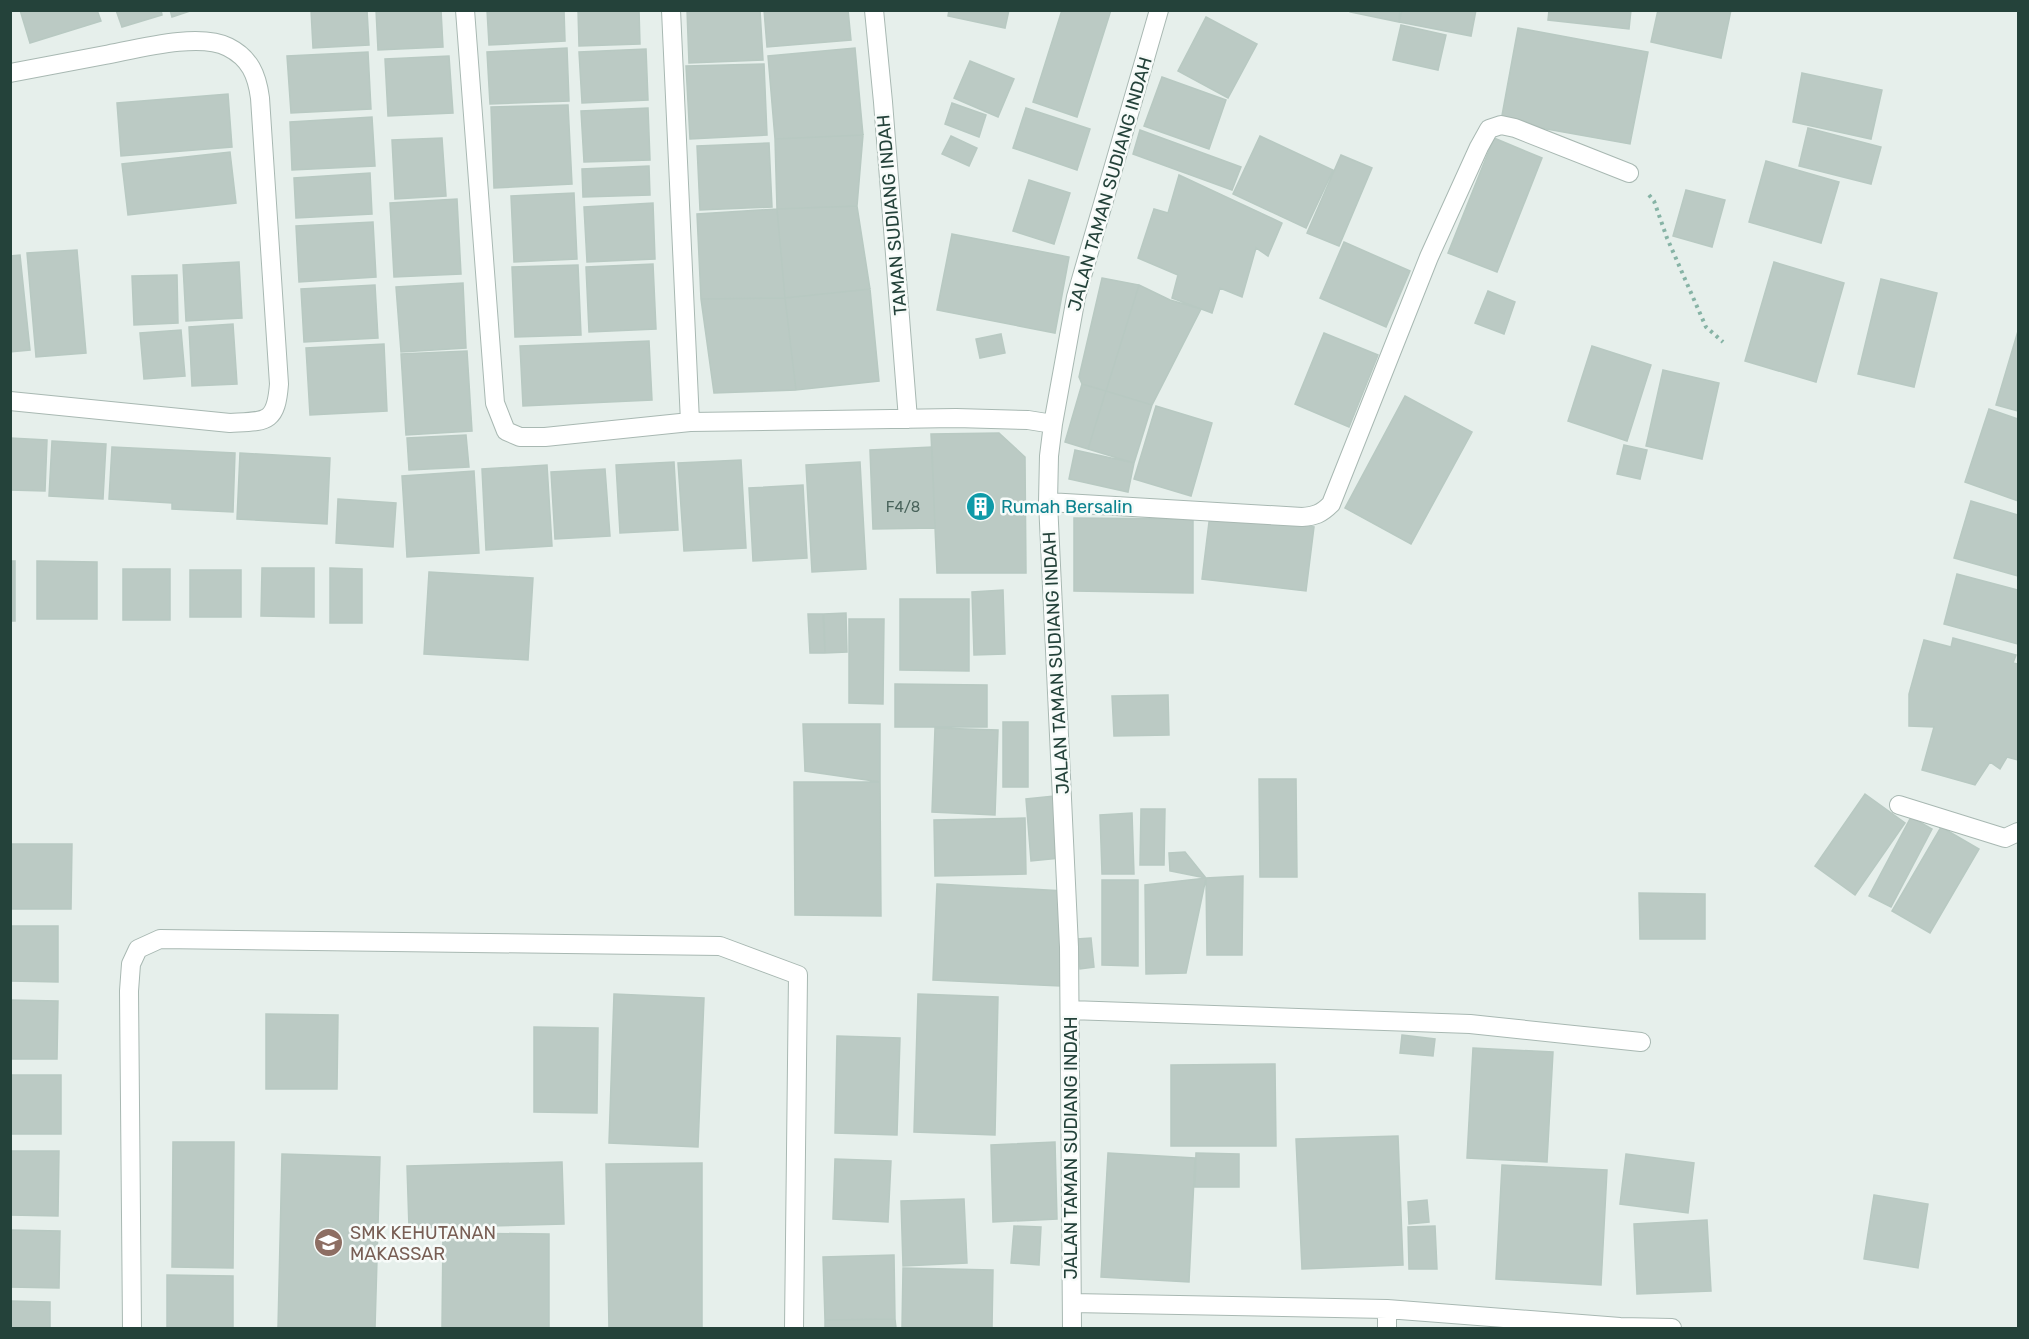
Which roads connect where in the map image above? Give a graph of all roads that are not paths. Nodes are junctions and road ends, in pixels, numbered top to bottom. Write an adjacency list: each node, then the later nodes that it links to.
1 (465, 10): 9 (street)
2 (671, 10): 9 (street)
3 (874, 10): 8 (street, TAMAN SUDIANG INDAH)
4 (1159, 10): 10 (street, JALAN TAMAN SUDIANG INDAH)
5 (10, 73): 7 (street)
6 (1629, 173): 11 (street)
7 (10, 401)
8 (908, 419): 9 (street); 10 (street)
9 (690, 422)
10 (1053, 424): 11 (street, JALAN TAMAN SUDIANG INDAH)
11 (1048, 502): 14 (street, JALAN TAMAN SUDIANG INDAH)
12 (1899, 805): 13 (street)
13 (2019, 832)
14 (1070, 1010): 15 (street); 16 (street, JALAN TAMAN SUDIANG INDAH)
15 (1641, 1042)
16 (1072, 1303): 17 (street); 20 (street, JALAN TAMAN SUDIANG INDAH)
17 (1387, 1309): 21 (street); 22 (street)
18 (132, 1329): 19 (street)
19 (794, 1329)
20 (1072, 1329)
21 (1387, 1329)
22 (1672, 1329)

